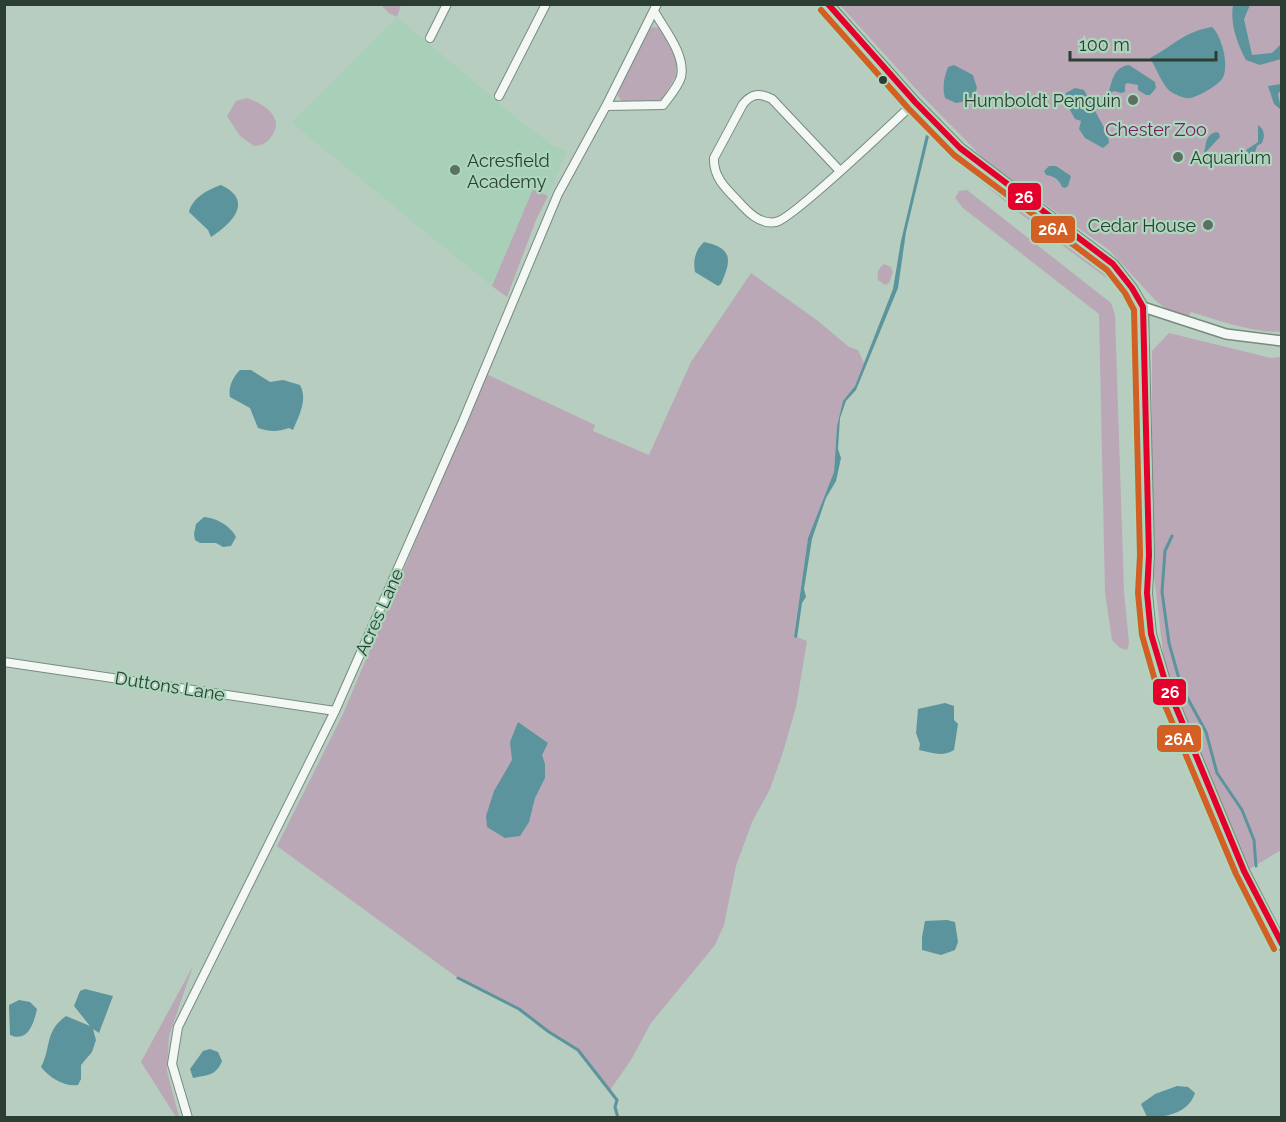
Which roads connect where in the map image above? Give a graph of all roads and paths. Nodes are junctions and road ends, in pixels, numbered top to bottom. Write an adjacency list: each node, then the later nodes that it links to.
1 (447, 4): 5 (street)
2 (546, 4): 6 (street)
3 (828, 4): 7 (street)
4 (656, 8): 8 (street, Acres Lane); 8 (street, Acres Lane)
5 (430, 38)
6 (499, 96)
7 (915, 102): 9 (street); 10 (street)
8 (606, 106): 13 (street, Acres Lane)
9 (839, 170): 9 (street)
10 (1143, 307): 11 (street); 14 (street)
11 (1281, 341)
12 (4, 662): 13 (street, Duttons Lane)
13 (335, 711): 15 (street, Acres Lane)
14 (1281, 945)
15 (188, 1118)

